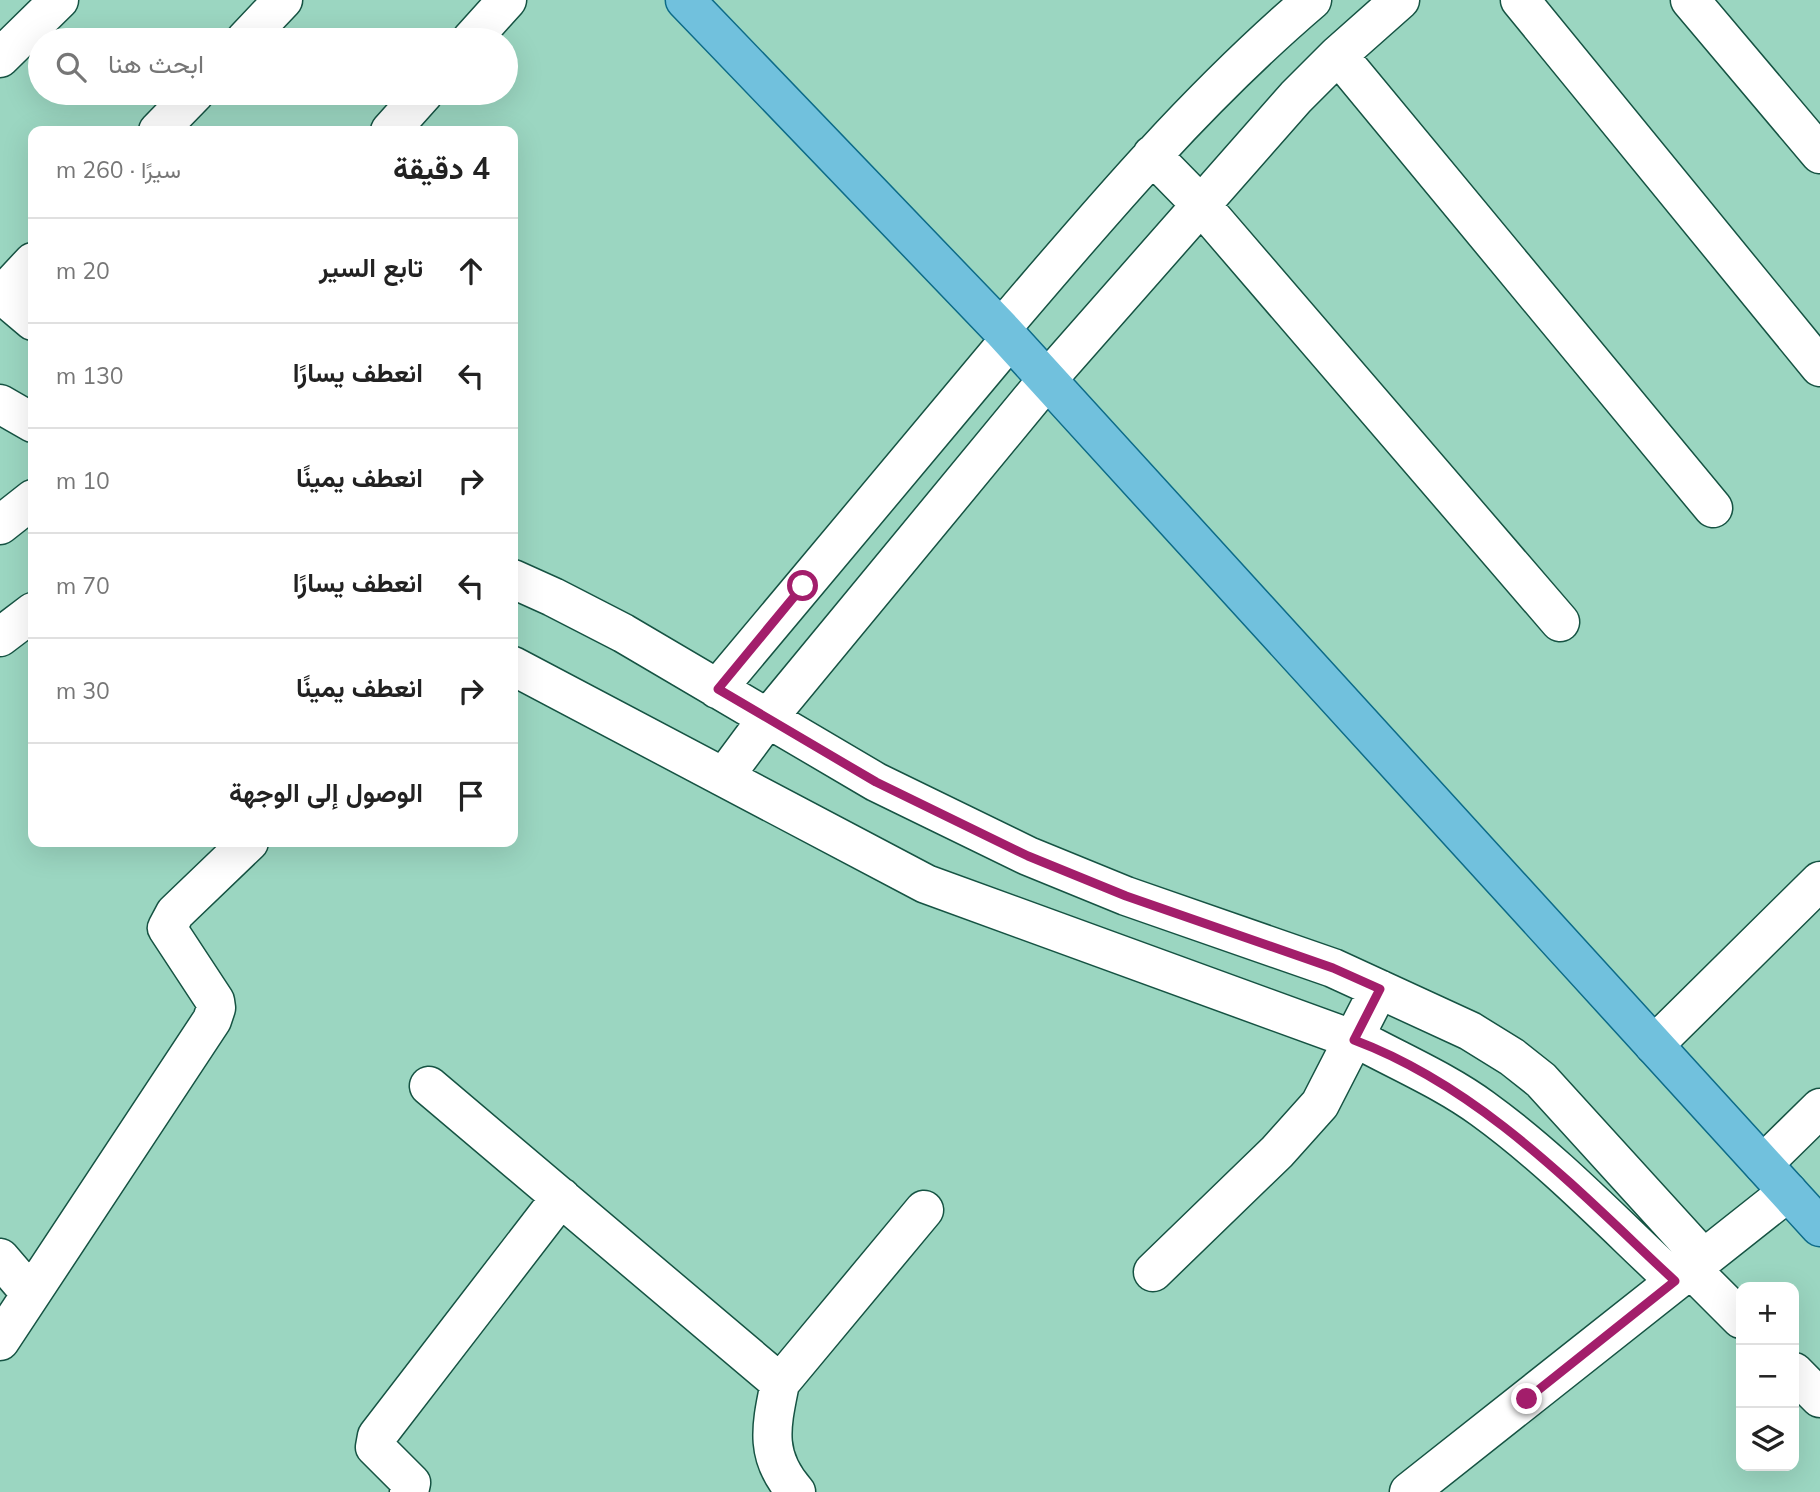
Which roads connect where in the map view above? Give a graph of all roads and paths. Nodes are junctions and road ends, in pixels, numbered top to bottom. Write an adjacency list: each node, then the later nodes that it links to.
1 (59, 0): 9 (street)
2 (283, 0): 10 (street)
3 (507, 0): 11 (street)
4 (685, 0): 25 (main road)
5 (1312, 0): 20 (street)
6 (1400, 0): 13 (street)
7 (1520, 0): 26 (street)
8 (1690, 0): 19 (street)
9 (31, 28)
10 (256, 28)
11 (482, 28)
12 (28, 30): 14 (street)
13 (1338, 55): 21 (street); 31 (street)
14 (0, 58)
15 (183, 105): 17 (street)
16 (413, 105): 18 (street)
17 (163, 126)
18 (394, 126)
19 (1820, 154)
20 (1152, 155): 21 (street); 25 (street)
21 (1200, 205): 27 (street); 35 (street)
22 (28, 267): 23 (street)
23 (1, 294): 24 (street)
24 (28, 317)
25 (1005, 334): 27 (main road); 38 (street)
26 (1820, 367)
27 (1046, 381): 39 (street); 45 (main road)
28 (0, 404): 29 (street)
29 (28, 420)
30 (28, 503): 32 (street)
31 (1713, 508)
32 (0, 524)
33 (518, 581): 38 (street)
34 (28, 616): 36 (street)
35 (1560, 622)
36 (0, 637)
37 (518, 669): 40 (street)
38 (718, 689): 39 (street)
39 (767, 719): 40 (street); 43 (street)
40 (724, 778): 44 (street)
41 (243, 847): 56 (street)
42 (1820, 881): 45 (street)
43 (1380, 989): 44 (street); 54 (street)
44 (1354, 1040): 54 (street); 55 (street)
45 (1654, 1045): 48 (main road)
46 (429, 1086): 50 (street)
47 (1820, 1108): 48 (street)
48 (1763, 1164): 49 (main road)
49 (1788, 1192): 52 (main road); 54 (street)
50 (561, 1197): 60 (street); 62 (street)
51 (924, 1210): 60 (street)
52 (1820, 1227)
53 (0, 1258): 56 (street)
54 (1690, 1270): 57 (street); 64 (street)
55 (1153, 1272)
56 (31, 1294): 58 (street)
57 (1736, 1314)
58 (0, 1341)
59 (1799, 1377): 61 (street)
60 (780, 1383): 63 (street)
61 (1820, 1398)
62 (409, 1492)
63 (796, 1492)
64 (1409, 1492)

